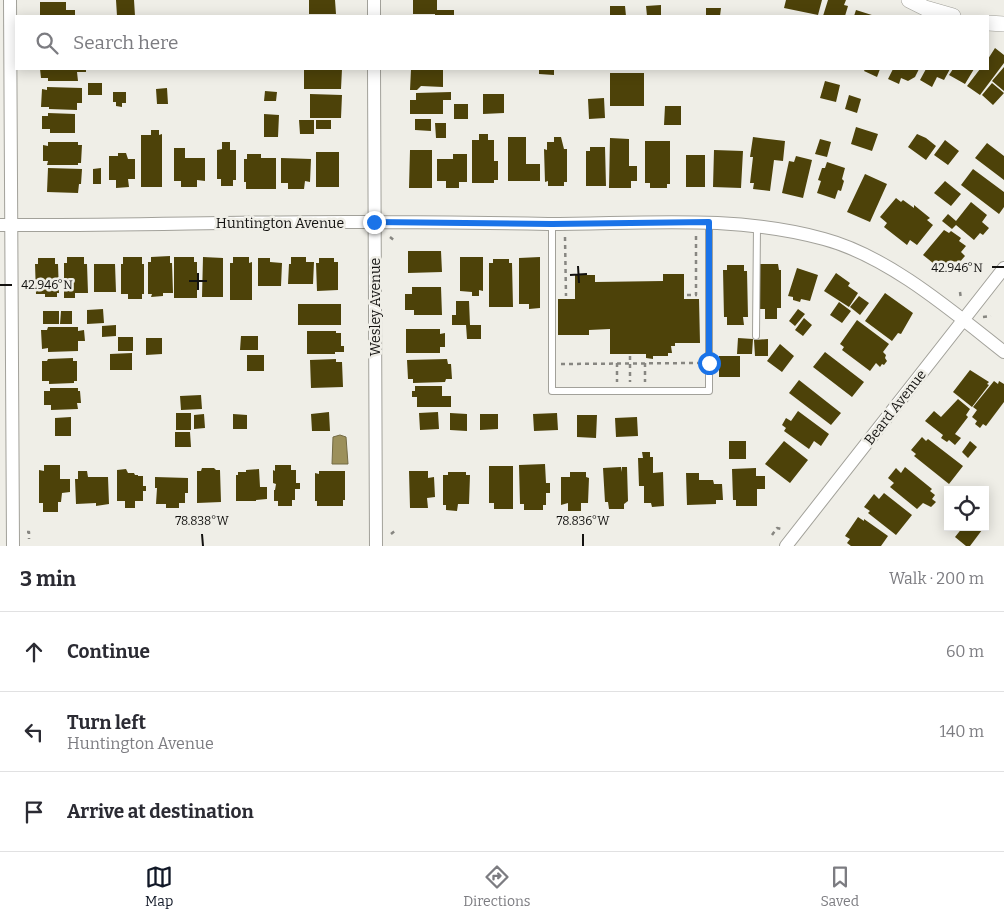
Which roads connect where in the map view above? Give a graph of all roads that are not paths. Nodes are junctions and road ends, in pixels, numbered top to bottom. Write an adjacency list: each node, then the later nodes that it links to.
1 (10, 0): 12 (street)
2 (374, 0): 4 (street)
3 (909, 0): 5 (street)
4 (374, 15)
5 (950, 15)
6 (989, 23): 7 (street)
7 (1004, 24)
8 (374, 70): 9 (street, Wesley Avenue)
9 (374, 222): 11 (street, Huntington Avenue); 12 (street, Huntington Avenue); 19 (street, Wesley Avenue)
10 (709, 222): 11 (street, Huntington Avenue); 11 (lane); 13 (street, Huntington Avenue)
11 (552, 224)
12 (6, 225): 18 (street)
13 (758, 226): 15 (street, Huntington Avenue); 16 (lane)
14 (1004, 268): 15 (street, Beard Avenue)
15 (963, 320): 17 (street, Huntington Avenue); 20 (street, Beard Avenue)
16 (756, 336)
17 (1004, 352)
18 (13, 546)
19 (376, 546)
20 (786, 546)

